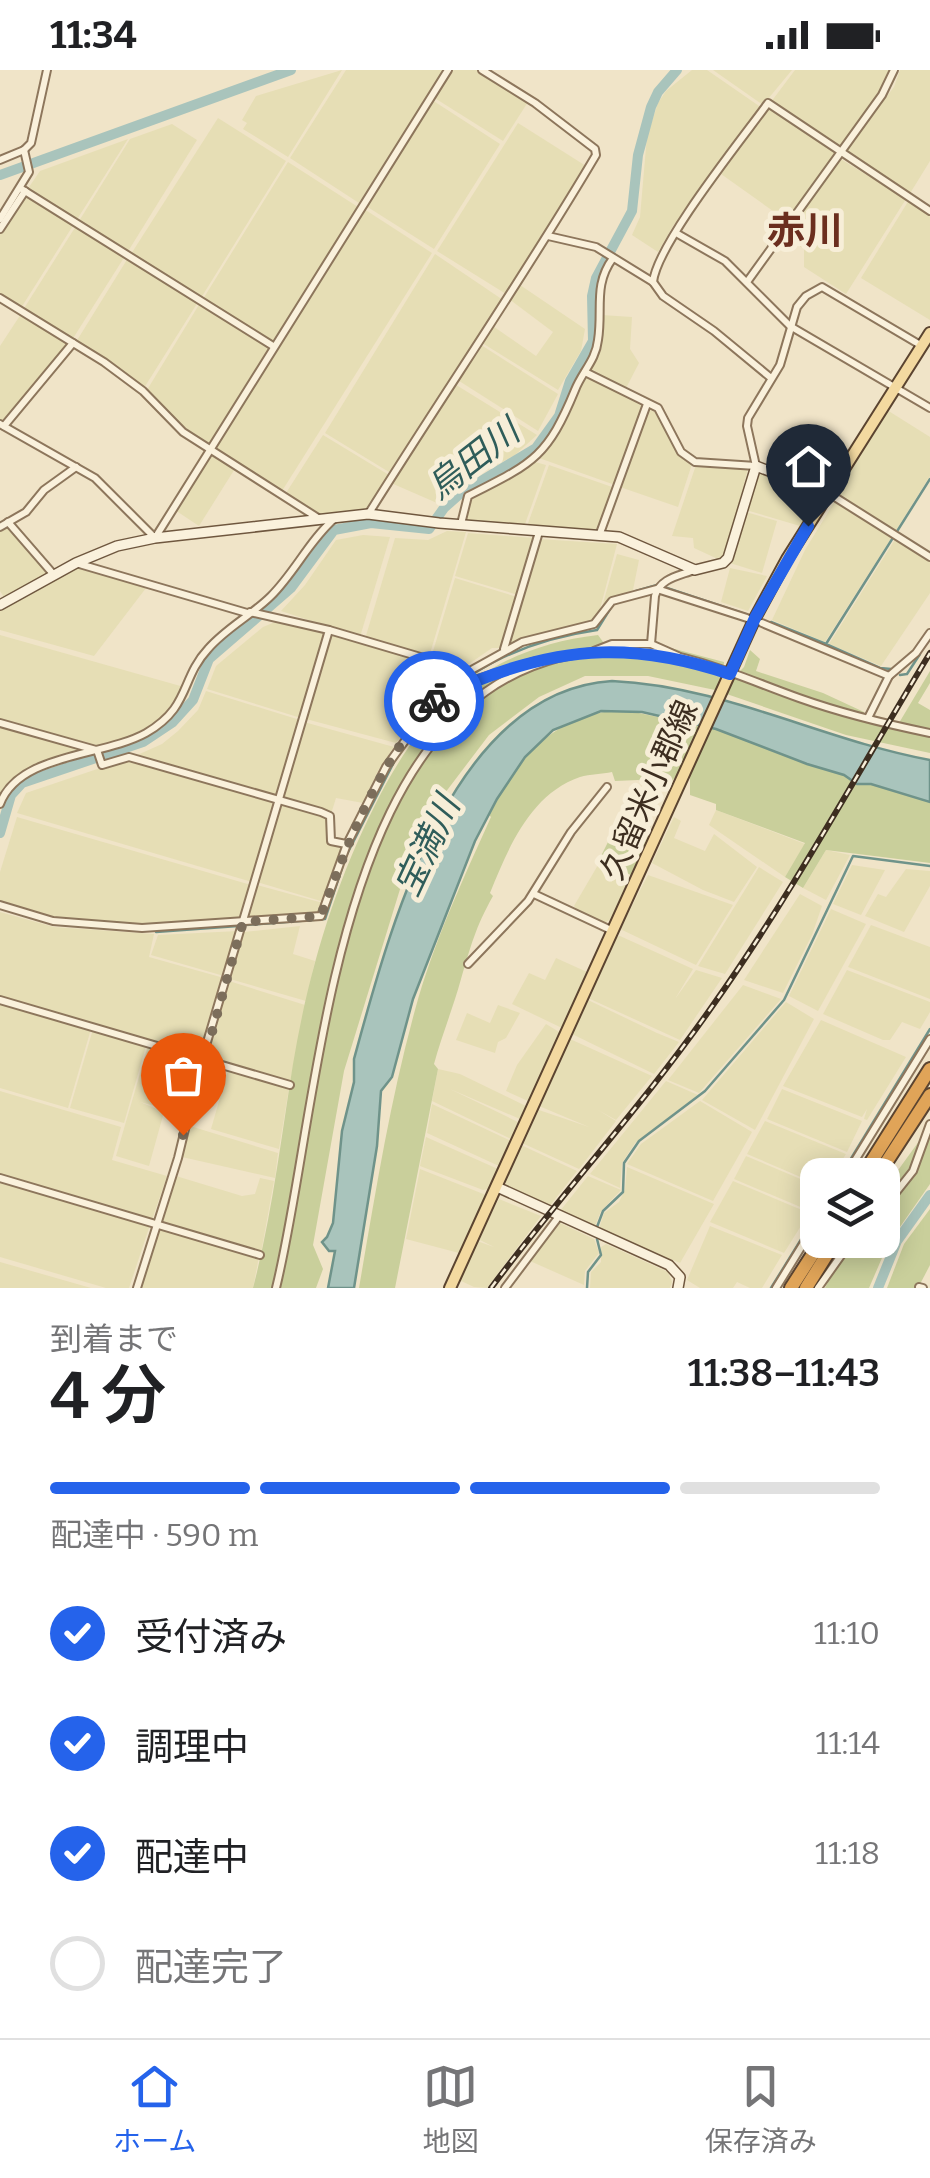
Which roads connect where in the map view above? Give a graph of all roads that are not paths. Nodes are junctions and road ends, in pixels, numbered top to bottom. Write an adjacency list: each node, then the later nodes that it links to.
1 (47, 70): 6 (street)
2 (448, 70): 21 (street)
3 (482, 70): 13 (street)
4 (894, 70): 5 (street)
5 (840, 152): 9 (street); 12 (street); 16 (street)
6 (25, 153): 7 (street); 8 (street)
7 (0, 160)
8 (22, 189): 10 (street); 11 (street); 21 (street)
9 (930, 211)
10 (0, 220)
11 (0, 229)
12 (676, 233): 15 (street); 16 (street)
13 (548, 236): 14 (street); 33 (street)
14 (612, 257): 15 (street); 23 (street)
15 (654, 282): 24 (street)
16 (748, 282): 18 (street)
17 (0, 298): 20 (street)
18 (790, 326): 22 (street); 24 (street); 25 (street)
19 (930, 332): 22 (main road, 久留米小郡線)
20 (73, 343): 28 (street); 29 (street)
21 (273, 346): 29 (street)
22 (922, 346): 25 (main road, 久留米小郡線)
23 (585, 372): 26 (street); 37 (street)
24 (771, 378): 30 (street)
25 (896, 386): 27 (street); 32 (main road, 久留米小郡線)
26 (647, 404): 30 (street); 40 (street)
27 (930, 408)
28 (2, 425): 31 (street)
29 (210, 448): 35 (street); 41 (street)
30 (756, 466): 32 (street); 44 (street)
31 (76, 467): 36 (street); 41 (street)
32 (829, 494): 42 (street); 58 (main road, 久留米小郡線)
33 (368, 514): 34 (street); 37 (street)
34 (335, 518): 35 (street); 48 (street)
35 (320, 520): 41 (street)
36 (8, 522): 38 (street); 45 (street)
37 (460, 525): 39 (street)
38 (0, 527)
39 (539, 532): 40 (street); 54 (street)
40 (598, 536): 44 (street)
41 (155, 538): 43 (street)
42 (930, 557)
43 (76, 563): 45 (street); 48 (street)
44 (695, 570): 46 (street)
45 (54, 575): 47 (street)
46 (660, 586): 49 (street); 53 (street); 54 (street)
47 (0, 604)
48 (248, 612): 51 (street); 64 (street)
49 (747, 618)
50 (762, 623): 59 (street)
51 (329, 630): 60 (street); 66 (street)
52 (930, 633): 59 (street)
53 (651, 644): 55 (street); 56 (street)
54 (504, 650): 60 (street)
55 (590, 653): 56 (street); 57 (street)
56 (684, 659): 58 (street)
57 (549, 660): 60 (street); 96 (street)
58 (729, 675): 61 (street); 72 (main road, 久留米小郡線)
59 (889, 676): 61 (street)
60 (469, 677): 68 (street)
61 (868, 718): 63 (street)
62 (0, 723): 64 (street)
63 (930, 733)
64 (98, 751): 66 (street); 67 (street)
65 (606, 787): 69 (street)
66 (278, 800): 68 (street); 71 (street)
67 (0, 804)
68 (346, 844): 71 (street)
69 (534, 894): 72 (street); 73 (street)
70 (0, 906): 71 (street)
71 (243, 922): 76 (street)
72 (613, 932): 85 (main road, 久留米小郡線)
73 (468, 964)
74 (0, 1000): 76 (street)
75 (930, 1038): 77 (street)
76 (202, 1059): 78 (street); 88 (street)
77 (923, 1064): 81 (street); 82 (highway)
78 (290, 1085)
79 (930, 1095): 83 (highway)
80 (930, 1124): 86 (street)
81 (858, 1158)
82 (872, 1158)
83 (889, 1158)
84 (0, 1178): 88 (street)
85 (496, 1187): 87 (street); 97 (main road, 久留米小郡線)
86 (900, 1187)
87 (560, 1215): 98 (street); 99 (street)
88 (157, 1224): 90 (street); 95 (street)
89 (800, 1250): 100 (street)
90 (260, 1255)
91 (811, 1258): 101 (highway)
92 (828, 1258): 94 (highway)
93 (838, 1258): 94 (street)
94 (816, 1285)
95 (137, 1288)
96 (276, 1288)
97 (450, 1288)
98 (505, 1288)
99 (678, 1288)
100 (776, 1288)
101 (792, 1288)

